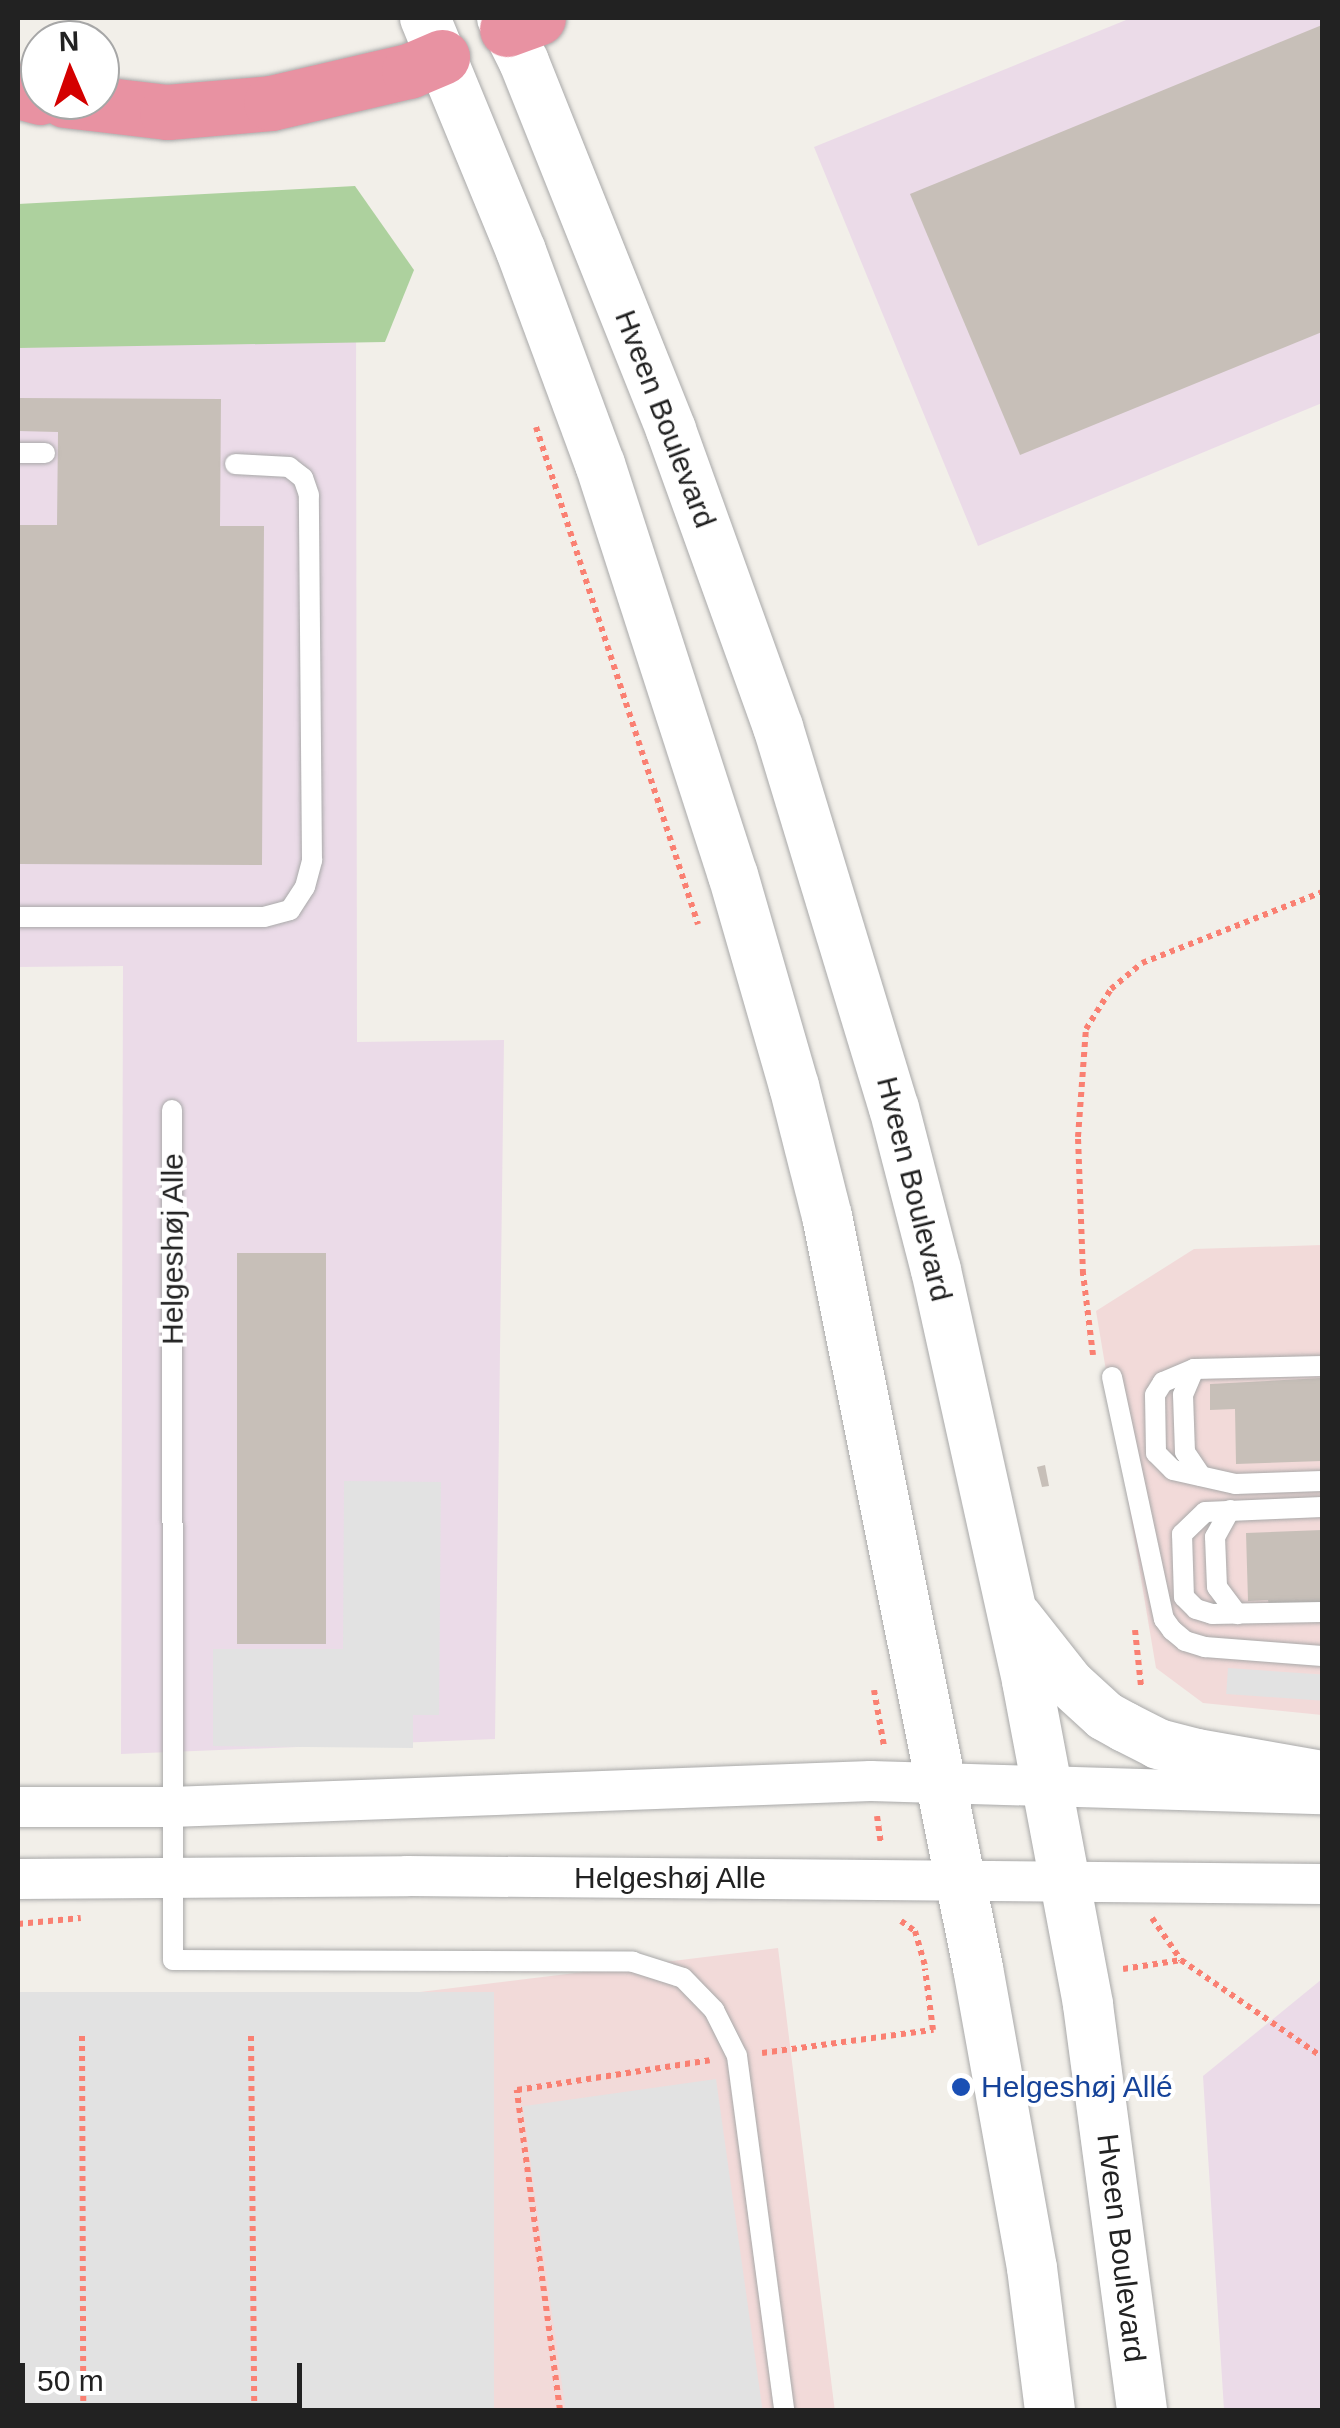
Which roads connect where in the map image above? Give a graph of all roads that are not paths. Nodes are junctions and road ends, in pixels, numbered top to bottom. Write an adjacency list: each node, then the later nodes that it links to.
1 (516, 22): 2 (street); 14 (street, Hveen Boulevard)
2 (434, 37): 3 (highway); 19 (street)
3 (120, 106)
4 (18, 453): 5 (lane)
5 (45, 454)
6 (235, 464): 7 (lane)
7 (18, 916)
8 (172, 1110): 23 (lane, Helgeshøj Alle)
9 (1322, 1366): 11 (lane)
10 (1104, 1374): 17 (lane)
11 (1322, 1481)
12 (1322, 1506): 13 (lane)
13 (1230, 1510): 16 (lane); 16 (lane)
14 (1014, 1612): 18 (street); 20 (street, Hveen Boulevard)
15 (1322, 1612): 16 (lane)
16 (1238, 1614)
17 (1322, 1656)
18 (1322, 1776)
19 (916, 1782): 20 (street); 23 (street); 26 (street)
20 (1046, 1786): 21 (street); 27 (street, Hveen Boulevard)
21 (1322, 1794)
22 (18, 1807): 23 (street)
23 (172, 1807): 25 (lane, Helgeshøj Alle)
24 (18, 1879): 25 (street, Helgeshøj Alle)
25 (172, 1879): 26 (street, Helgeshøj Alle); 29 (lane, Helgeshøj Alle)
26 (960, 1881): 27 (street, Helgeshøj Alle); 30 (street)
27 (1065, 1883): 28 (street, Helgeshøj Alle); 31 (street, Hveen Boulevard)
28 (1322, 1884)
29 (784, 2410)
30 (1050, 2410)
31 (1142, 2410)

